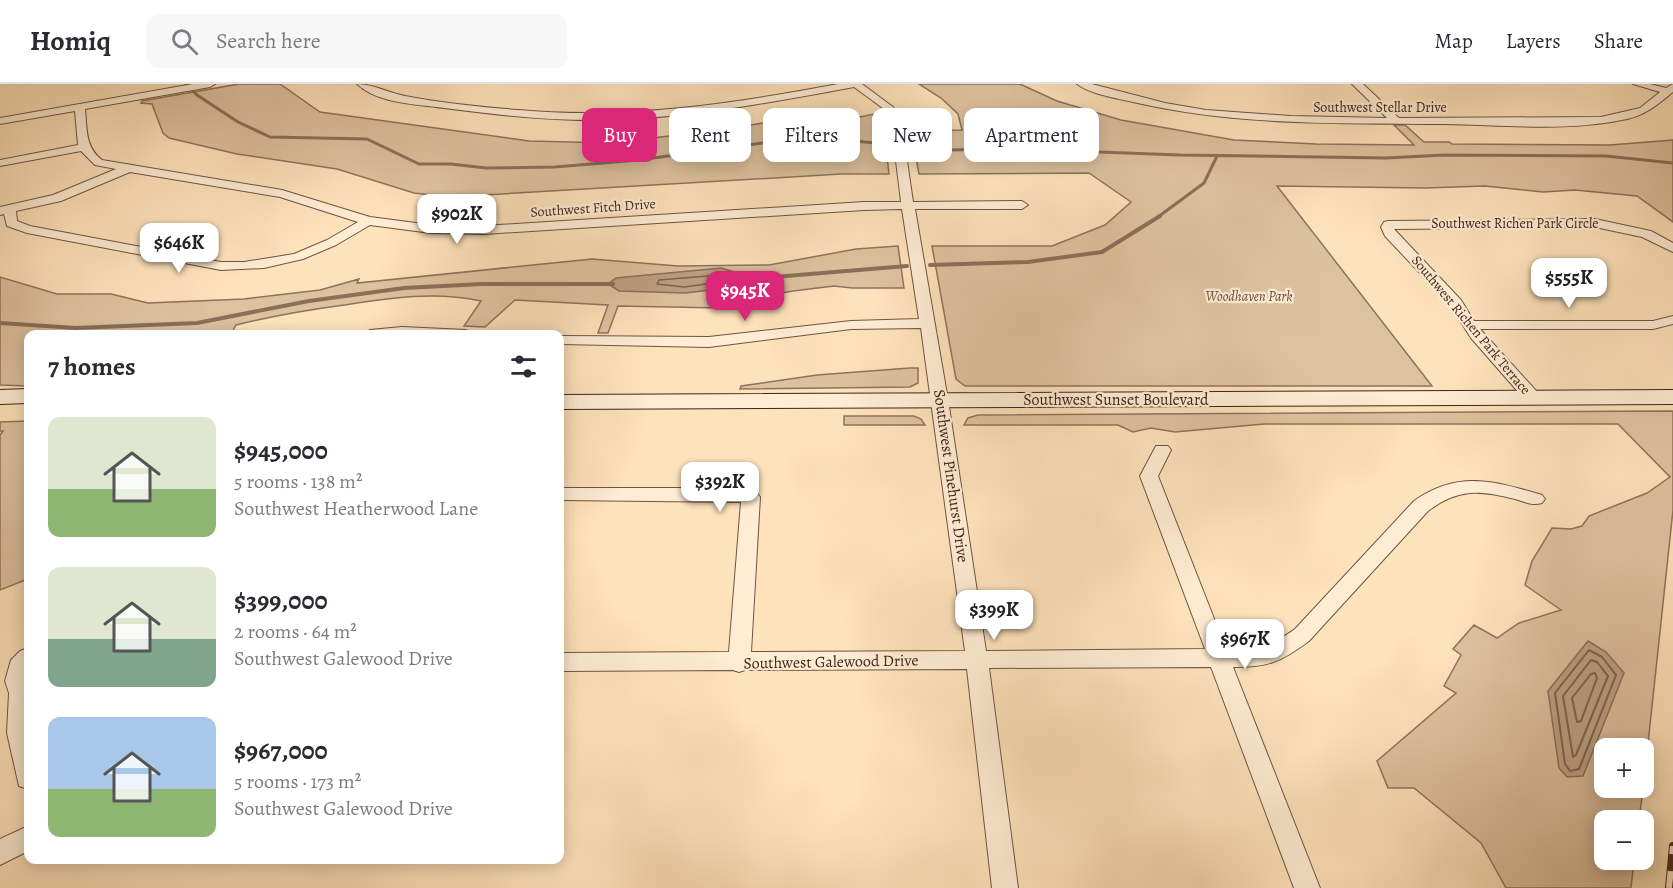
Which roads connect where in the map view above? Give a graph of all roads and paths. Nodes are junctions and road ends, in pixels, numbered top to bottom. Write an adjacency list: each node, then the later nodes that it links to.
1 (210, 84): 8 (street)
2 (362, 84): 3 (street)
3 (855, 84): 15 (street, Southwest Pinehurst Drive)
4 (1082, 84): 9 (street, Southwest Stellar Drive)
5 (1357, 84): 9 (street)
6 (1638, 84): 7 (street)
7 (1670, 89): 9 (street, Southwest Stellar Drive)
8 (80, 107): 10 (street); 11 (street)
9 (1395, 120)
10 (0, 121)
11 (82, 147): 12 (street); 13 (street, Southwest Fitch Drive)
12 (0, 163)
13 (126, 170): 16 (street); 17 (street, Southwest Fitch Drive)
14 (1022, 205): 15 (street, Southwest Fitch Drive)
15 (908, 206): 17 (street, Southwest Fitch Drive); 21 (street, Southwest Pinehurst Drive)
16 (5, 210): 17 (street)
17 (368, 221)
18 (1388, 225): 19 (street, Southwest Richen Park Circle); 22 (street, Southwest Richen Park Terrace)
19 (1673, 248)
20 (1673, 320): 22 (street)
21 (928, 323): 23 (street); 28 (street, Southwest Pinehurst Drive)
22 (1470, 325): 27 (street, Southwest Richen Park Terrace)
23 (564, 340)
24 (24, 396): 25 (main road)
25 (0, 397)
26 (1673, 397): 27 (main road, Southwest Sunset Boulevard)
27 (1533, 398): 28 (main road, Southwest Sunset Boulevard)
28 (940, 400): 29 (main road, Southwest Sunset Boulevard); 36 (street, Southwest Pinehurst Drive)
29 (564, 402)
30 (0, 410): 31 (main road)
31 (24, 410)
32 (1162, 450): 35 (street)
33 (564, 494): 39 (street)
34 (1536, 499): 35 (street, Southwest Galewood Drive)
35 (1220, 659): 36 (street, Southwest Galewood Drive); 44 (street)
36 (977, 660): 39 (street, Southwest Galewood Drive); 43 (street, Southwest Pinehurst Drive)
37 (24, 661): 40 (street)
38 (564, 662): 39 (street, Southwest Galewood Drive)
39 (739, 663)
40 (24, 758)
41 (24, 840): 42 (street)
42 (0, 853)
43 (1005, 888)
44 (1307, 888)

